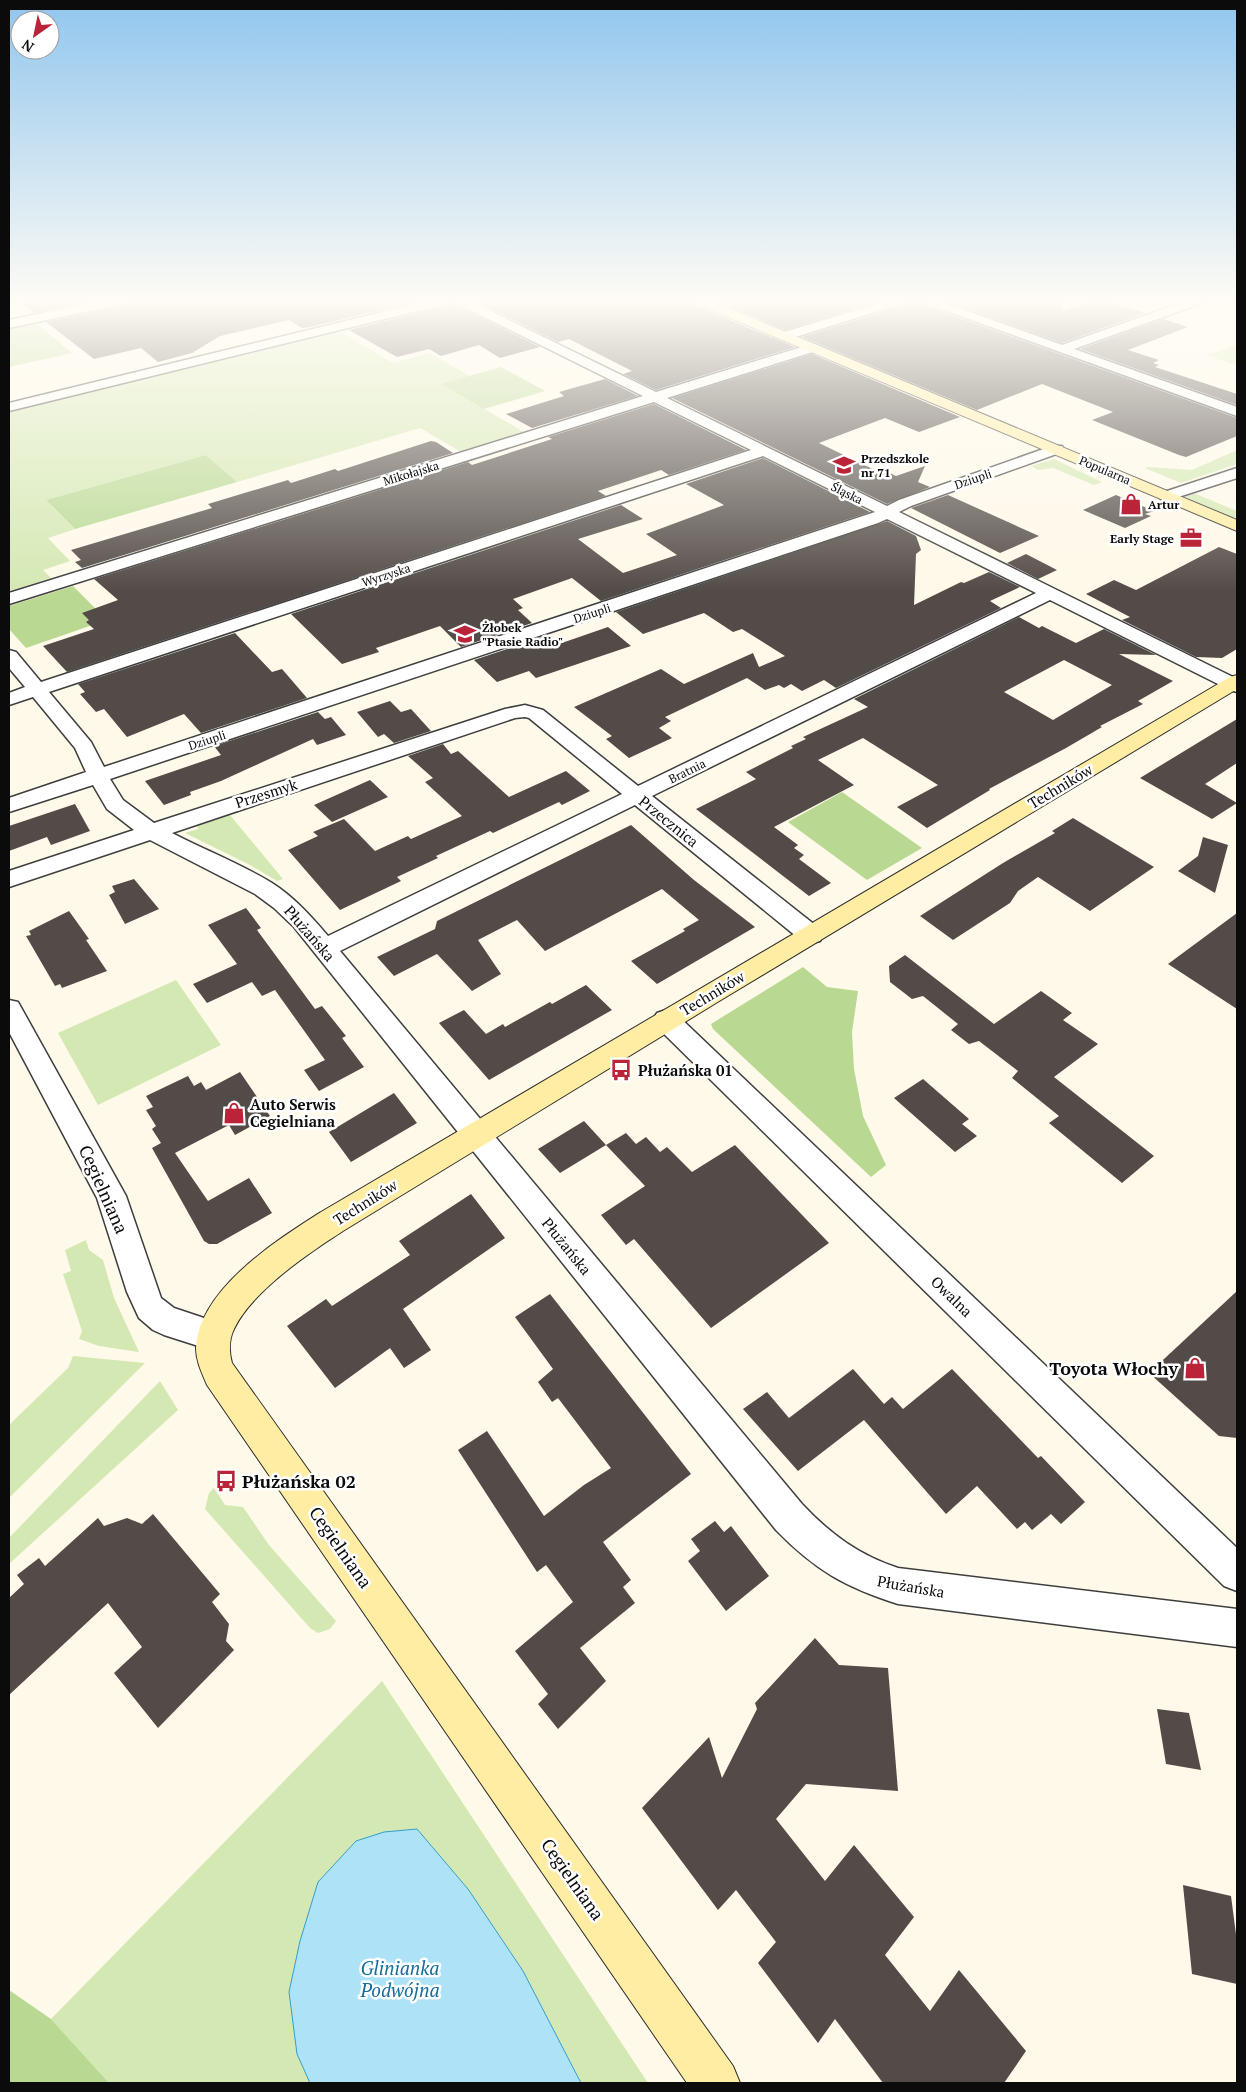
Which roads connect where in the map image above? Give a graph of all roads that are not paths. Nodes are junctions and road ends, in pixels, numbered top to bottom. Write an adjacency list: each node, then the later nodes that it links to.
1 (51, 397): 5 (street)
2 (654, 397): 8 (street, Śląska); 14 (street, Mikołajska)
3 (930, 397): 7 (street, Popularna)
4 (1194, 397): 6 (street)
5 (9, 407)
6 (1237, 412)
7 (1057, 449): 10 (street, Popularna); 11 (street, Dziupli)
8 (764, 451): 11 (street, Śląska); 17 (street, Wyrzyska)
9 (1237, 473): 10 (street)
10 (1166, 496): 12 (street, Popularna)
11 (886, 513): 13 (street, Śląska); 20 (street, Dziupli)
12 (1237, 526)
13 (1050, 593): 16 (street, Śląska); 21 (street, Bratnia)
14 (9, 598)
15 (9, 656): 17 (street, Płużańska)
16 (1236, 684): 25 (street, Techników)
17 (37, 690): 18 (street, Wyrzyska); 20 (street, Płużańska)
18 (9, 699)
19 (525, 711): 21 (street, Przecznica); 23 (street, Przesmyk)
20 (98, 776): 22 (street, Dziupli); 23 (street, Płużańska)
21 (636, 796): 25 (street, Przecznica); 26 (street, Bratnia)
22 (9, 805)
23 (150, 831): 24 (street, Przesmyk); 26 (street, Płużańska)
24 (9, 879)
25 (811, 935): 28 (street, Techników)
26 (324, 948): 29 (street, Płużańska)
27 (9, 1009): 30 (street, Cegielniana)
28 (666, 1020): 29 (street, Techników); 31 (street, Owalna)
29 (476, 1134): 30 (street, Techników); 32 (street, Płużańska)
30 (214, 1336): 33 (street, Cegielniana)
31 (1237, 1573)
32 (1237, 1628)
33 (716, 2083)

